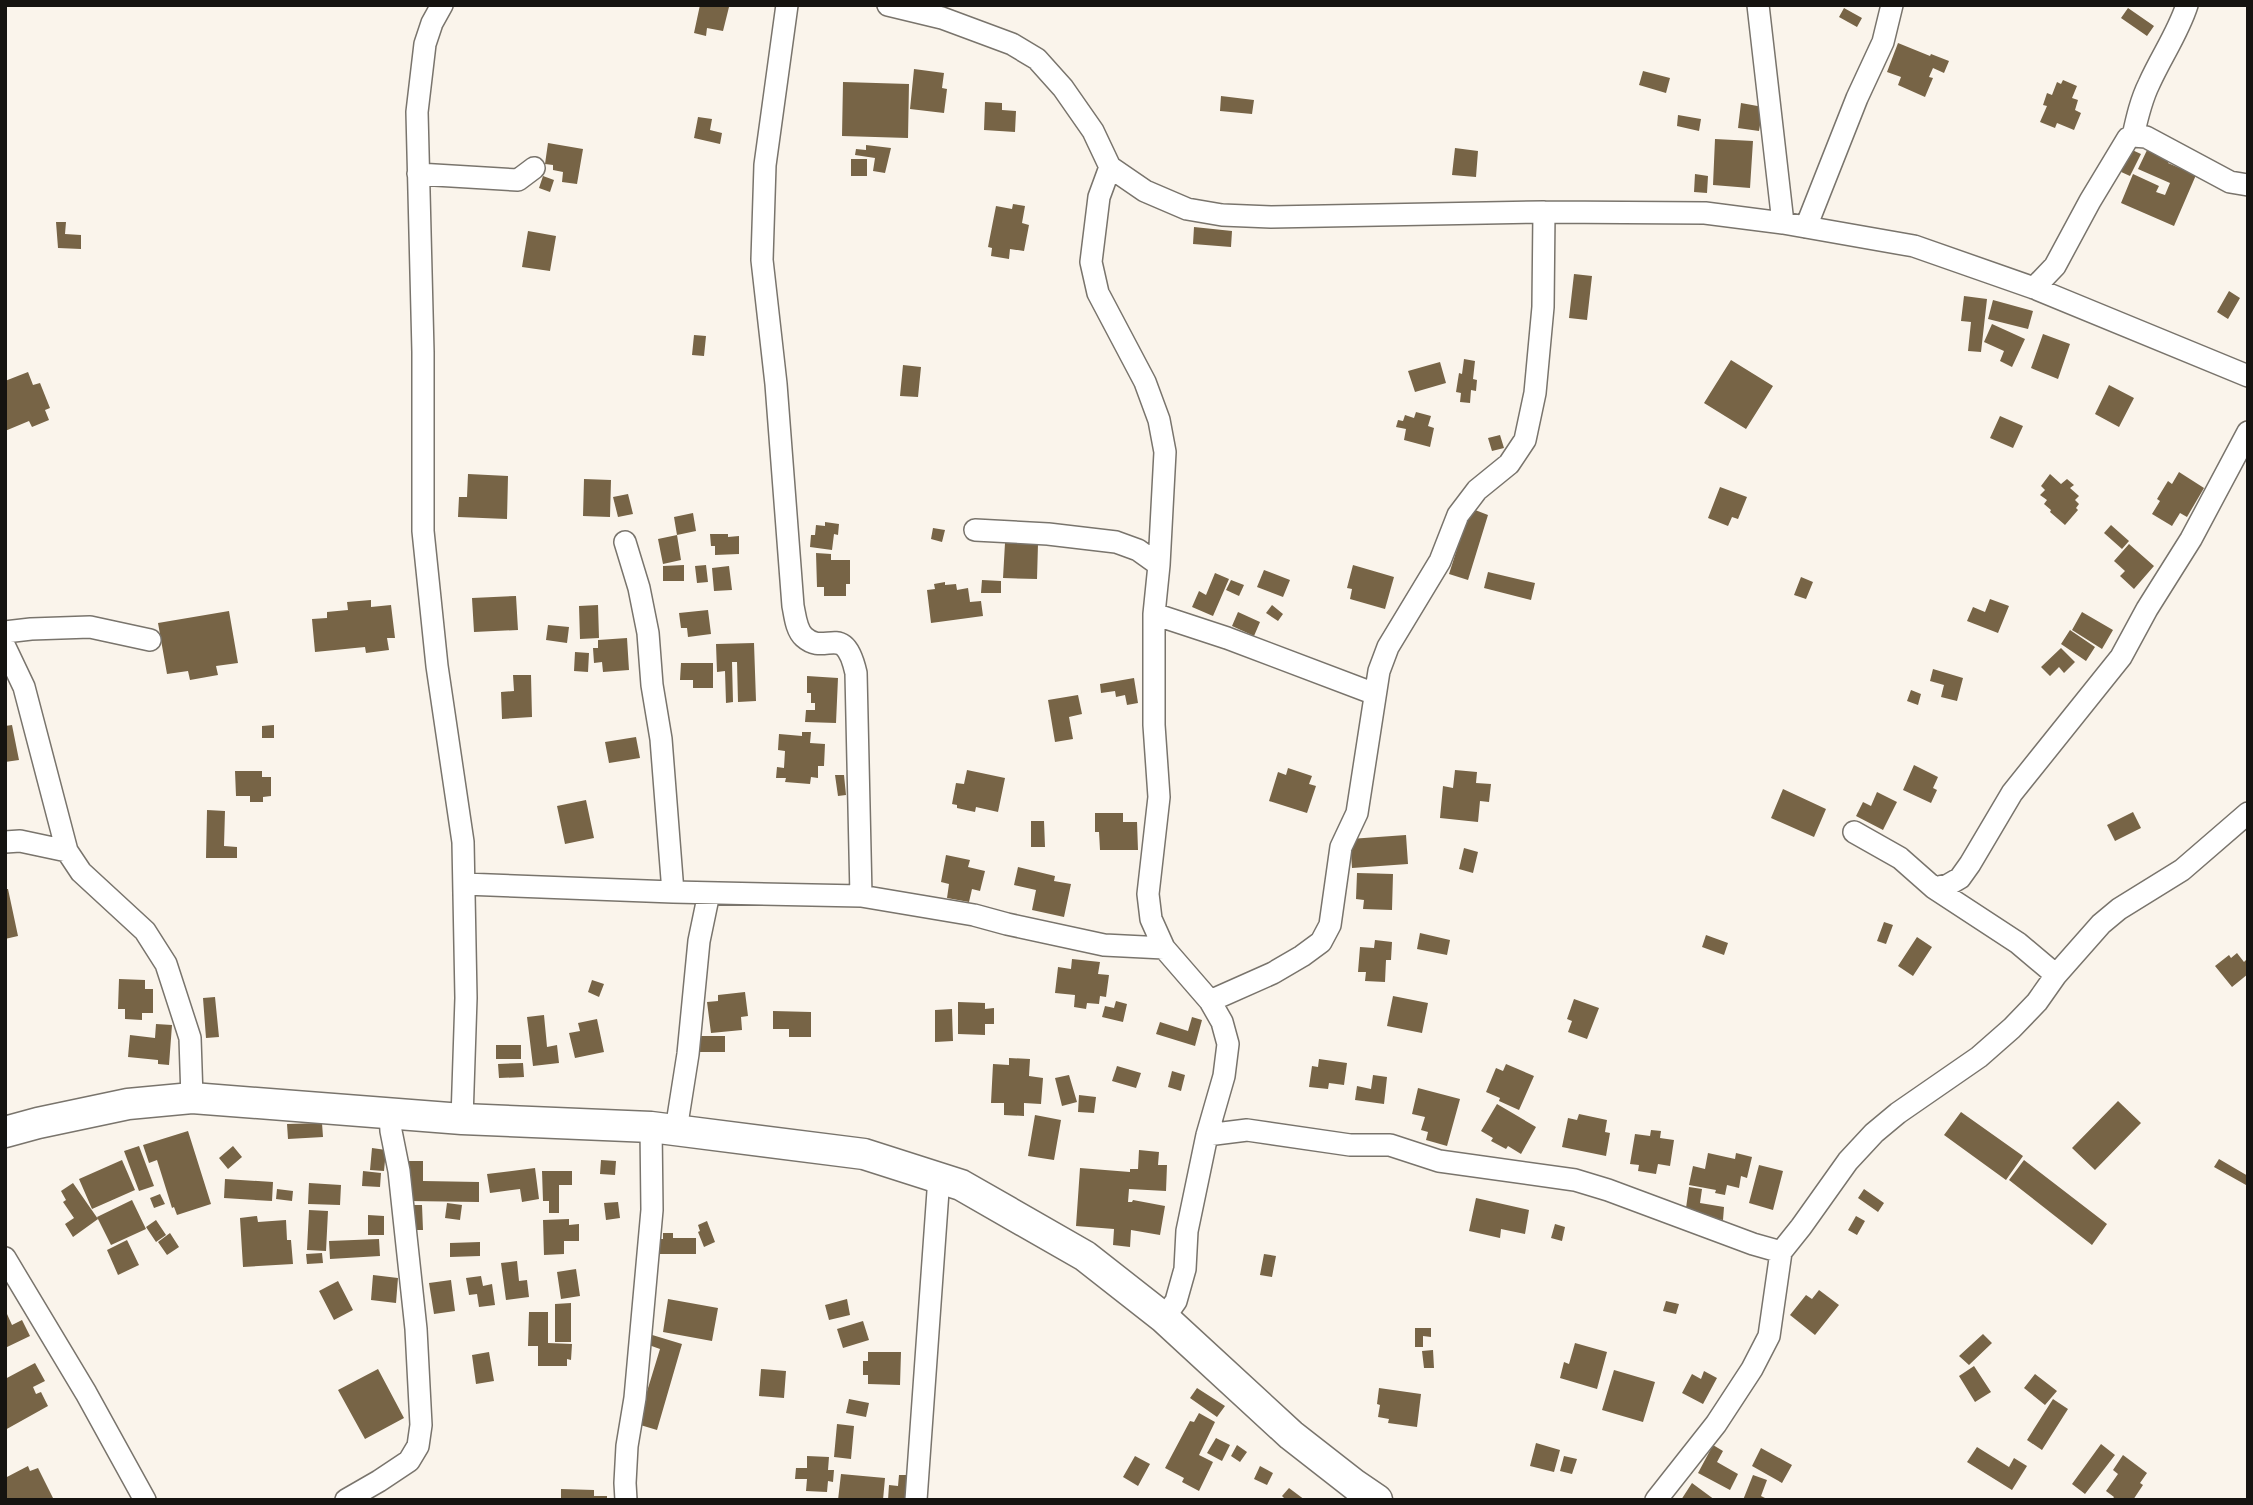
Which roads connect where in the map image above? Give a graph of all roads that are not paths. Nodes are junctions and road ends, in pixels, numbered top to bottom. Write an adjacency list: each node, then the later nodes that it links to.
1 (787, 5): 34 (street)
2 (888, 5): 8 (street)
3 (1758, 5): 13 (street)
4 (1892, 5): 14 (street)
5 (2187, 5): 7 (street)
6 (441, 6): 10 (street)
7 (2133, 136): 11 (street); 15 (street)
8 (1110, 167): 12 (street); 20 (street)
9 (534, 168): 10 (street)
10 (418, 174): 30 (street)
11 (2248, 185)
12 (1544, 212): 13 (street); 25 (street)
13 (1783, 223): 14 (street)
14 (1806, 227): 15 (street)
15 (2034, 288): 16 (street)
16 (2248, 376)
17 (2248, 432): 31 (street)
18 (975, 530): 20 (street)
19 (625, 542): 32 (street)
20 (1159, 565): 21 (street)
21 (1154, 614): 25 (street); 35 (street)
22 (5, 632): 23 (street)
23 (150, 640)
24 (5, 647): 29 (street)
25 (1375, 694): 37 (street)
26 (2248, 813): 36 (street)
27 (1854, 832): 31 (street)
28 (5, 842): 29 (street)
29 (67, 851): 38 (street)
30 (464, 884): 32 (street); 40 (street)
31 (1934, 888): 36 (street)
32 (673, 892): 33 (street)
33 (709, 893): 34 (street); 41 (street)
34 (861, 896): 35 (street)
35 (1164, 948): 37 (street)
36 (2056, 975): 45 (street)
37 (1210, 1001): 43 (street)
38 (192, 1098): 39 (street); 42 (street)
39 (390, 1114): 40 (street); 49 (street)
40 (462, 1119): 41 (street)
41 (663, 1128): 44 (street); 50 (street)
42 (5, 1132)
43 (1208, 1135): 45 (street); 47 (street)
44 (939, 1177): 47 (street); 51 (street)
45 (1781, 1252): 53 (street)
46 (5, 1258): 48 (street)
47 (1164, 1318): 52 (street)
48 (145, 1500)
49 (346, 1500)
50 (626, 1500)
51 (916, 1500)
52 (1377, 1500)
53 (1656, 1500)

